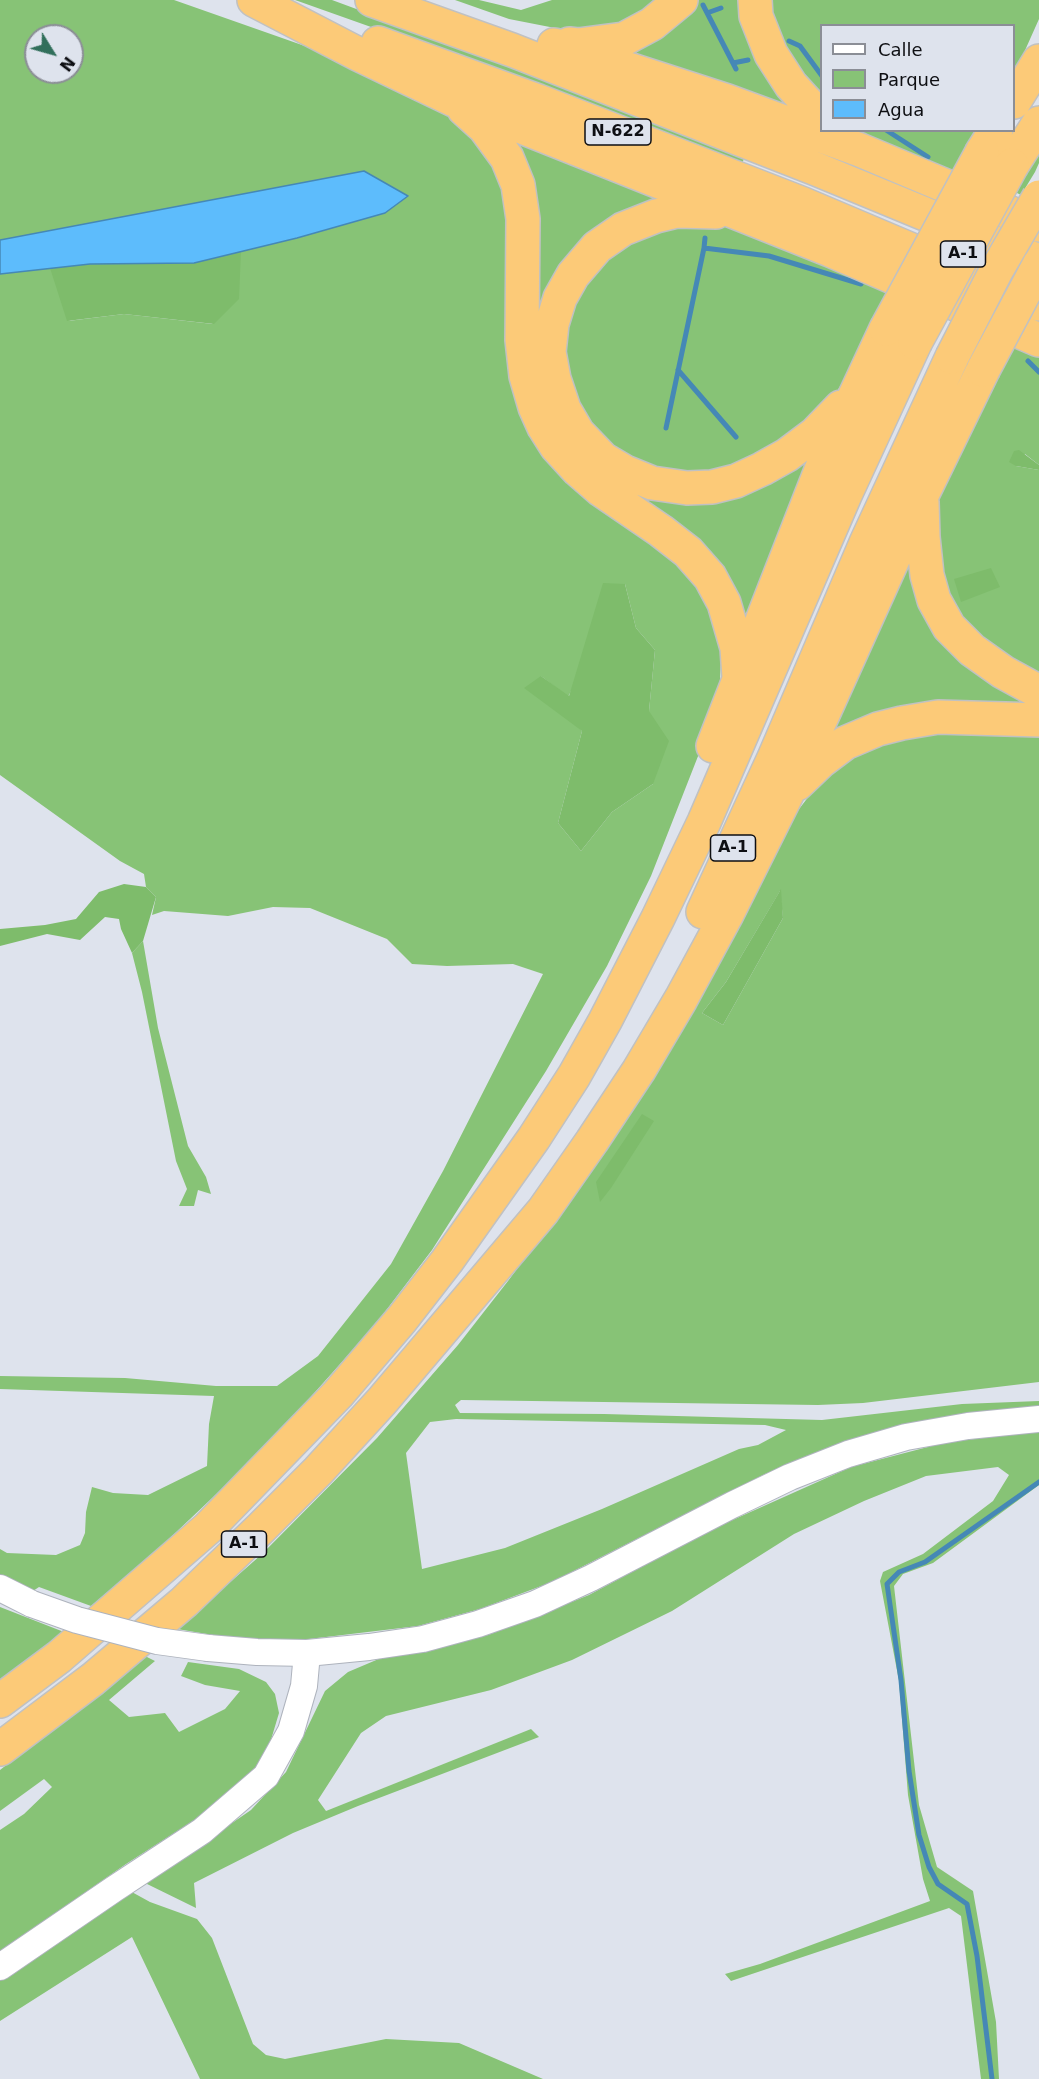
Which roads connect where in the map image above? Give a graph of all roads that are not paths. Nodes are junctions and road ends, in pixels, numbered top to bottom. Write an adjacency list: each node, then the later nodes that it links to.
1 (256, 0): 7 (highway); 16 (highway, N-622)
2 (681, 0): 5 (highway)
3 (755, 0): 9 (highway)
4 (379, 2): 5 (highway); 14 (highway, N-622)
5 (543, 42): 13 (highway)
6 (1038, 61): 8 (highway)
7 (454, 100): 17 (highway); 24 (highway)
8 (1015, 100)
9 (820, 117)
10 (1039, 123): 28 (highway, A-1, bridge)
11 (837, 132): 13 (highway)
12 (989, 142): 22 (highway, bridge)
13 (860, 150): 18 (highway)
14 (816, 169): 16 (street); 19 (highway, N-622)
15 (1039, 197): 29 (highway, A-1, bridge)
16 (804, 204): 20 (highway, N-622)
17 (735, 214): 21 (highway); 22 (highway)
18 (1039, 225)
19 (1039, 263): 23 (highway, bridge)
20 (1039, 304)
21 (1039, 340)
22 (859, 385): 24 (highway)
23 (922, 495): 25 (highway); 27 (highway)
24 (739, 680): 28 (highway)
25 (1039, 690)
26 (1039, 720): 27 (highway)
27 (787, 794): 29 (highway)
28 (605, 1021): 33 (highway, A-1)
29 (459, 1308): 34 (highway, A-1)
30 (1039, 1419): 32 (street)
31 (0, 1588): 32 (street, bridge)
32 (307, 1653): 35 (street)
33 (0, 1701)
34 (0, 1749)
35 (0, 1967)

